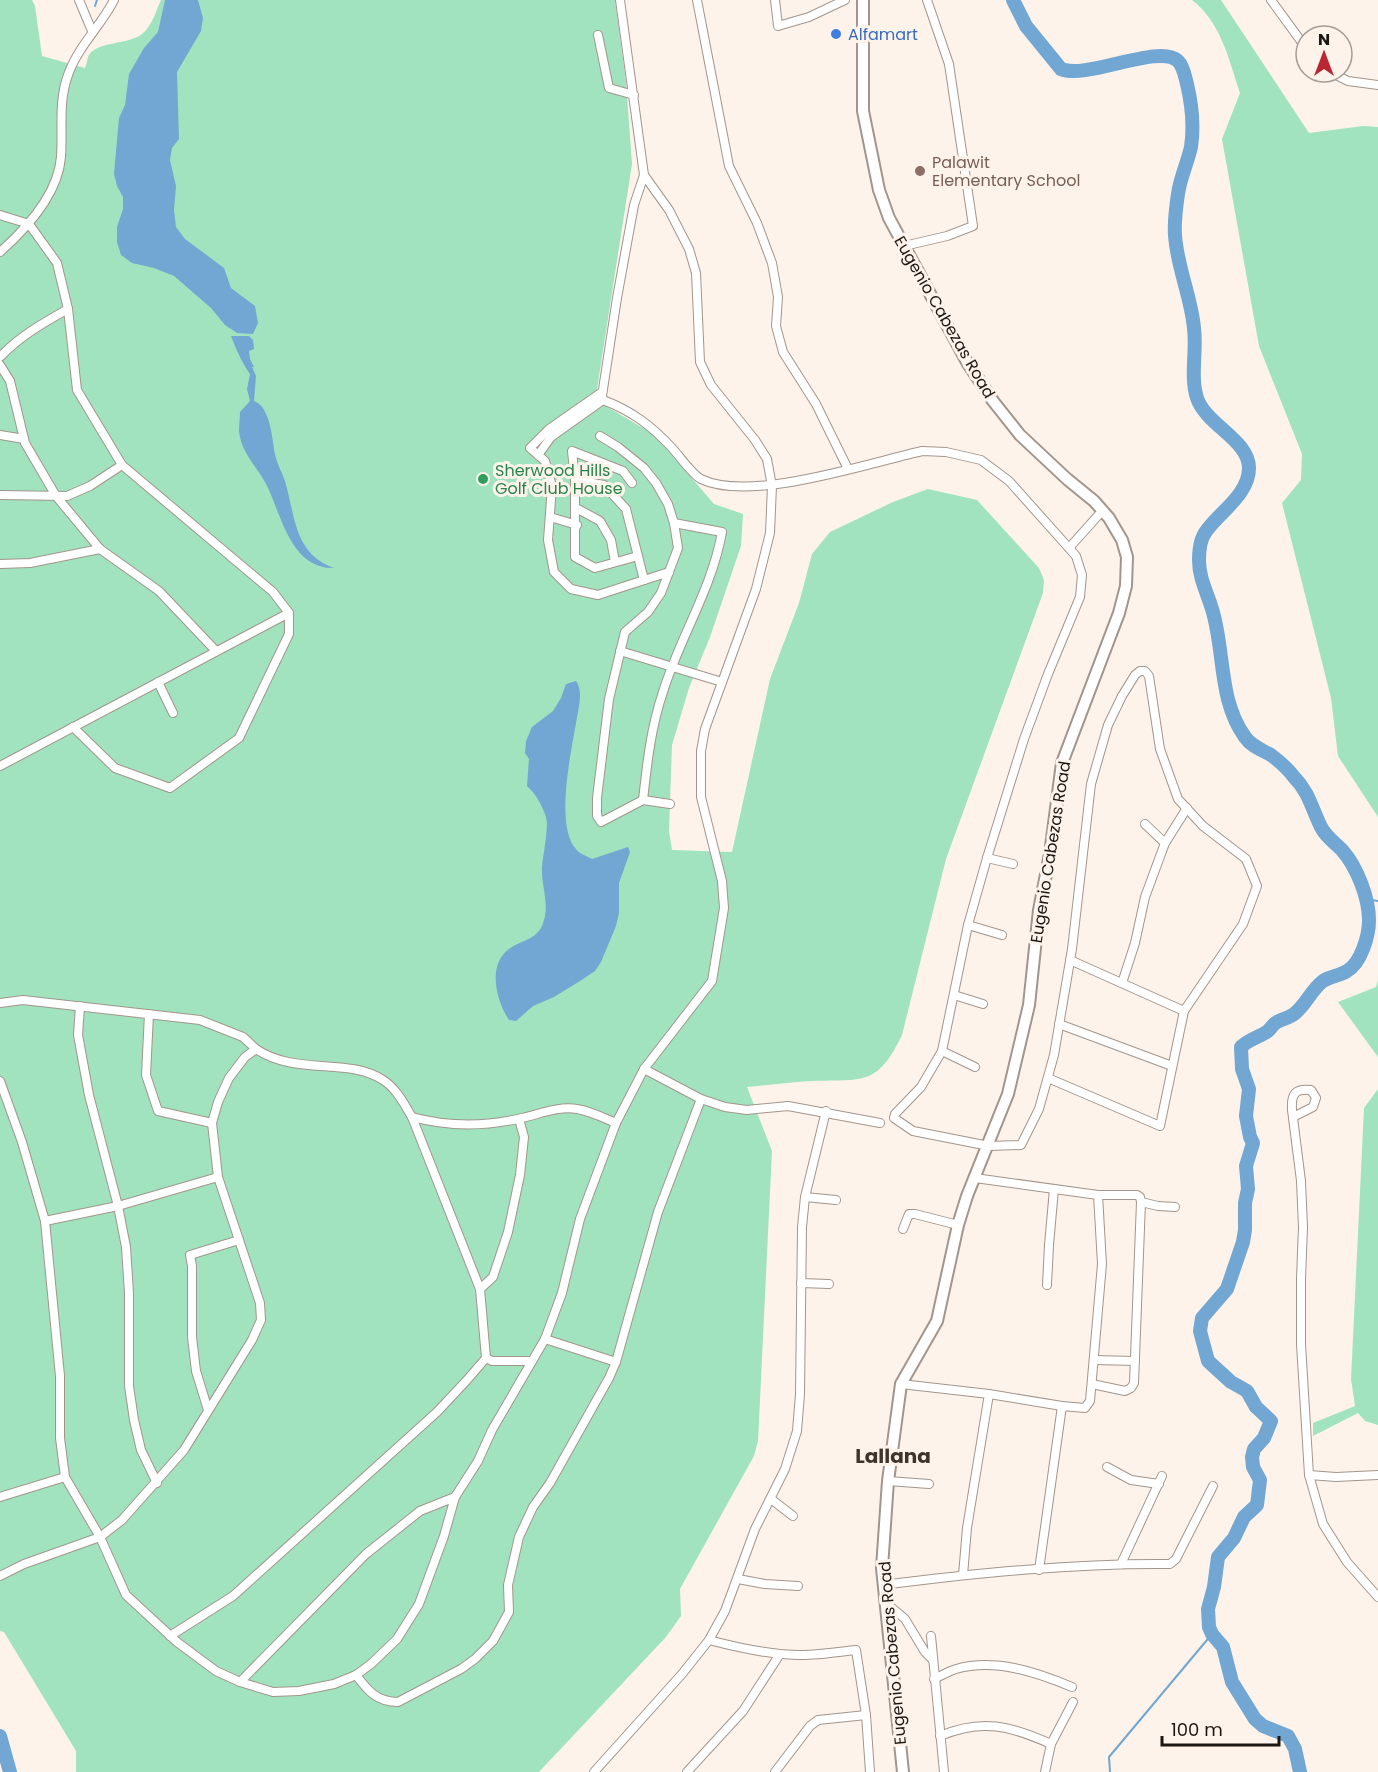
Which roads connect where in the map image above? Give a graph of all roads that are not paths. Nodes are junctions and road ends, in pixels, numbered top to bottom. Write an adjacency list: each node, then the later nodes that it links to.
1 (79, 0): 10 (street)
2 (114, 0): 10 (street)
3 (620, 0): 15 (street)
4 (697, 0): 30 (street)
5 (775, 0): 6 (street)
6 (845, 0)
7 (863, 0): 19 (street, Eugenio Cabezas Road)
8 (927, 0): 19 (street)
9 (1272, 0): 11 (street)
10 (92, 31): 18 (street)
11 (1294, 31)
12 (598, 35): 15 (street)
13 (1354, 82): 14 (street)
14 (1378, 85)
15 (634, 95): 16 (street)
16 (644, 175): 24 (street); 33 (street)
17 (0, 214): 18 (street)
18 (29, 224): 20 (street); 21 (street)
19 (904, 246): 37 (street, Eugenio Cabezas Road)
20 (0, 252)
21 (68, 309): 22 (street); 29 (street)
22 (0, 357)
23 (0, 365): 27 (street)
24 (602, 396): 28 (street); 28 (street); 33 (street)
25 (0, 435): 27 (street)
26 (600, 436): 39 (street)
27 (24, 439): 35 (street)
28 (537, 455): 38 (street)
29 (122, 465): 35 (street); 48 (street)
30 (848, 469): 33 (street); 41 (street)
31 (575, 480): 32 (street); 36 (street); 43 (street)
32 (632, 483)
33 (772, 486): 53 (street)
34 (0, 495): 35 (street)
35 (56, 496): 42 (street)
36 (576, 508): 40 (street); 44 (street)
37 (1103, 510): 41 (street); 90 (street, Eugenio Cabezas Road)
38 (550, 517): 40 (street); 47 (street)
39 (674, 523): 46 (street); 51 (street)
40 (576, 525): 44 (street)
41 (1069, 548): 62 (street)
42 (100, 549): 45 (street); 49 (street)
43 (638, 556): 44 (street); 47 (street)
44 (615, 562)
45 (0, 564)
46 (669, 572): 47 (street); 50 (street)
47 (644, 580)
48 (289, 613): 49 (street); 55 (street)
49 (216, 651): 52 (street)
50 (620, 651): 51 (street); 57 (street)
51 (672, 666): 53 (street); 57 (street)
52 (158, 682): 54 (street); 55 (street)
53 (722, 682): 79 (street)
54 (174, 713)
55 (74, 727): 56 (street)
56 (0, 766)
57 (643, 801): 58 (street)
58 (670, 804)
59 (1187, 808): 61 (street); 66 (street); 72 (street)
60 (1145, 824): 61 (street)
61 (1165, 843): 67 (street)
62 (987, 858): 63 (street); 64 (street)
63 (1013, 864)
64 (968, 925): 65 (street); 68 (street)
65 (1002, 935)
66 (1070, 960): 67 (street); 74 (street)
67 (1122, 983): 72 (street)
68 (954, 995): 70 (street); 76 (street)
69 (0, 1003): 71 (street)
70 (983, 1004)
71 (80, 1006): 73 (street); 98 (street)
72 (1184, 1011): 77 (street)
73 (149, 1014): 75 (street); 87 (street)
74 (1059, 1024): 77 (street); 80 (street)
75 (256, 1049): 85 (street); 87 (street)
76 (942, 1051): 78 (street); 90 (street)
77 (1172, 1065): 80 (street)
78 (975, 1067)
79 (644, 1069): 82 (street); 88 (street)
80 (1048, 1078): 90 (street)
81 (0, 1081): 100 (street)
82 (701, 1099): 83 (street); 113 (street)
83 (826, 1111): 89 (street); 95 (street)
84 (1293, 1117): 120 (street)
85 (412, 1118): 86 (street); 107 (street)
86 (519, 1119): 88 (street); 107 (street)
87 (212, 1123): 91 (street)
88 (616, 1123): 108 (street)
89 (880, 1123)
90 (989, 1146): 92 (street, Eugenio Cabezas Road)
91 (218, 1177): 98 (street); 103 (street)
92 (975, 1178): 93 (street); 101 (street, Eugenio Cabezas Road)
93 (1054, 1189): 94 (street); 106 (street)
94 (1098, 1195): 97 (street); 110 (street)
95 (805, 1197): 96 (street); 104 (street)
96 (836, 1200)
97 (1141, 1202): 99 (street); 112 (street)
98 (118, 1206): 100 (street); 124 (street)
99 (1175, 1207)
100 (45, 1221): 122 (street)
101 (958, 1225): 102 (street); 114 (street, Eugenio Cabezas Road)
102 (903, 1229)
103 (239, 1240): 118 (street); 118 (street)
104 (801, 1283): 105 (street); 129 (street)
105 (830, 1284)
106 (1047, 1284)
107 (480, 1289): 109 (street)
108 (545, 1339): 111 (street); 113 (street)
109 (486, 1358): 111 (street); 141 (street)
110 (1094, 1360): 112 (street); 115 (street)
111 (532, 1361): 128 (street)
112 (1135, 1361): 115 (street)
113 (616, 1362): 146 (street)
114 (902, 1384): 116 (street); 123 (street, Eugenio Cabezas Road)
115 (1092, 1384): 117 (street)
116 (989, 1394): 117 (street); 134 (street)
117 (1062, 1406): 133 (street)
118 (208, 1410): 124 (street)
119 (1107, 1467): 132 (street)
120 (1309, 1475): 121 (street); 139 (street)
121 (1377, 1476)
122 (65, 1478): 127 (street); 131 (street)
123 (888, 1481): 125 (street); 137 (street, Eugenio Cabezas Road)
124 (157, 1483): 131 (street)
125 (930, 1484)
126 (1213, 1486): 132 (street)
127 (0, 1497)
128 (455, 1497): 146 (street); 148 (street)
129 (771, 1499): 130 (street); 136 (street)
130 (793, 1516)
131 (99, 1537): 135 (street); 141 (street)
132 (1121, 1564): 133 (street)
133 (1039, 1570): 134 (street)
134 (963, 1575): 137 (street)
135 (0, 1576)
136 (738, 1579): 138 (street); 143 (street)
137 (883, 1585): 140 (street, Eugenio Cabezas Road)
138 (798, 1586)
139 (1378, 1597)
140 (885, 1602): 145 (street); 158 (street, Eugenio Cabezas Road)
141 (170, 1636): 148 (street)
142 (931, 1636): 145 (street)
143 (710, 1640): 144 (street); 154 (street)
144 (780, 1654): 151 (street); 155 (street)
145 (932, 1659): 147 (street)
146 (356, 1675): 148 (street)
147 (934, 1679): 149 (street); 152 (street)
148 (240, 1682)
149 (1072, 1687)
150 (1073, 1702): 153 (street)
151 (866, 1715): 156 (street); 157 (street)
152 (940, 1736): 153 (street); 159 (street)
153 (1051, 1743): 160 (street)
154 (594, 1772)
155 (687, 1772)
156 (775, 1772)
157 (870, 1772)
158 (903, 1772)
159 (944, 1772)
160 (1045, 1772)

